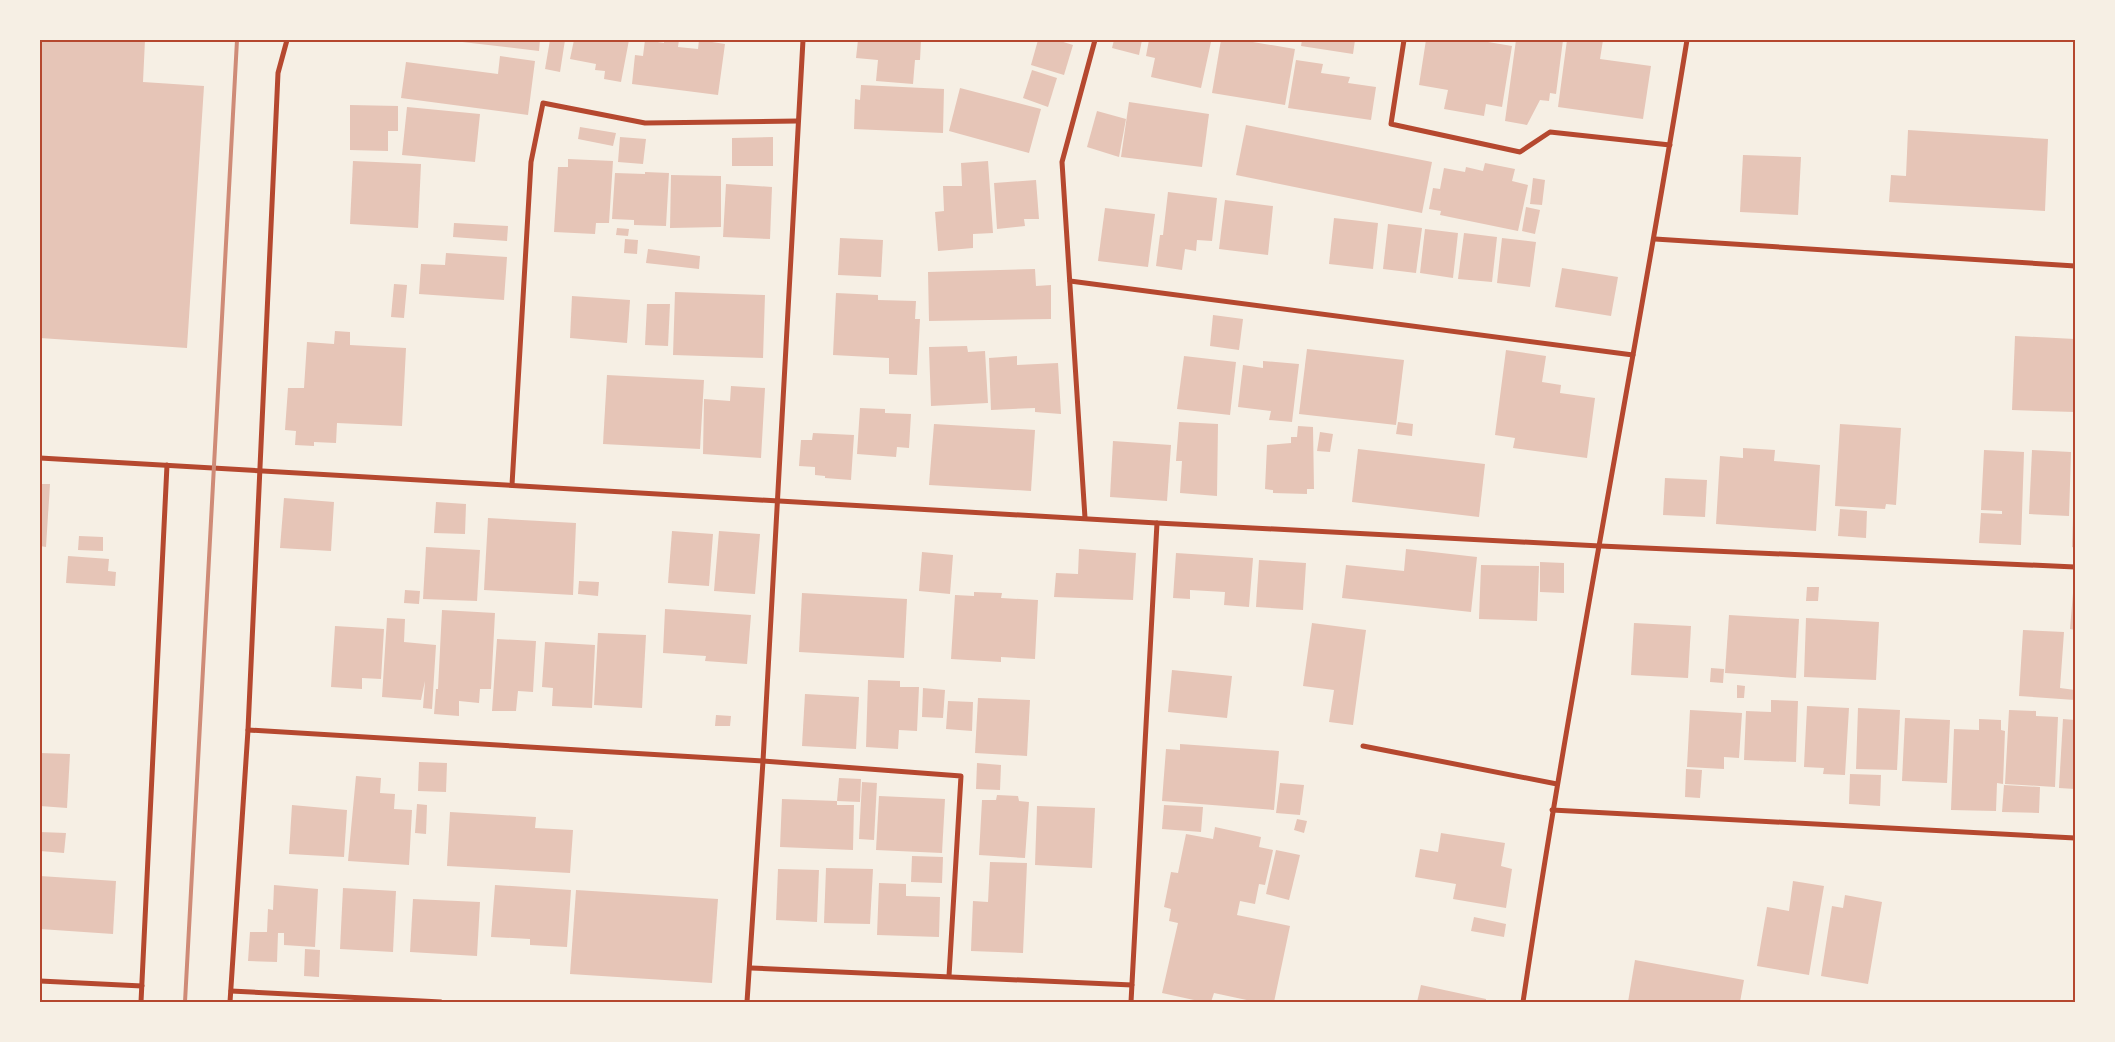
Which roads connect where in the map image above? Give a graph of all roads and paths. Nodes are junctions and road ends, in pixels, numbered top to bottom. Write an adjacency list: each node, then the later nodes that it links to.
1 (286, 40): 14 (street)
2 (803, 40): 6 (street)
3 (1095, 40): 10 (street)
4 (1404, 40): 7 (street)
5 (1687, 40): 7 (street)
6 (798, 121): 15 (street); 16 (street)
7 (1670, 145): 8 (street)
8 (1655, 239): 9 (street); 11 (street)
9 (2075, 266)
10 (1070, 281): 11 (street); 17 (street)
11 (1633, 355): 19 (street)
12 (40, 458): 13 (street)
13 (167, 465): 14 (street); 31 (street)
14 (261, 470): 15 (street); 21 (street)
15 (512, 485): 16 (street)
16 (777, 502): 17 (street); 23 (street)
17 (1085, 518): 18 (street)
18 (1157, 523): 19 (street); 30 (street)
19 (1600, 546): 20 (street); 24 (street)
20 (2075, 567)
21 (248, 730): 23 (street); 32 (street)
22 (1363, 746): 24 (street)
23 (763, 762): 27 (street); 28 (street)
24 (1557, 784): 25 (street)
25 (1552, 810): 26 (street); 38 (street)
26 (2075, 838)
27 (751, 968): 28 (street); 36 (street)
28 (949, 976): 30 (street)
29 (40, 981): 31 (street)
30 (1132, 985): 37 (street)
31 (142, 986): 33 (street)
32 (231, 991): 34 (street); 35 (street)
33 (141, 1002)
34 (230, 1002)
35 (441, 1002)
36 (748, 1002)
37 (1131, 1002)
38 (1523, 1002)

